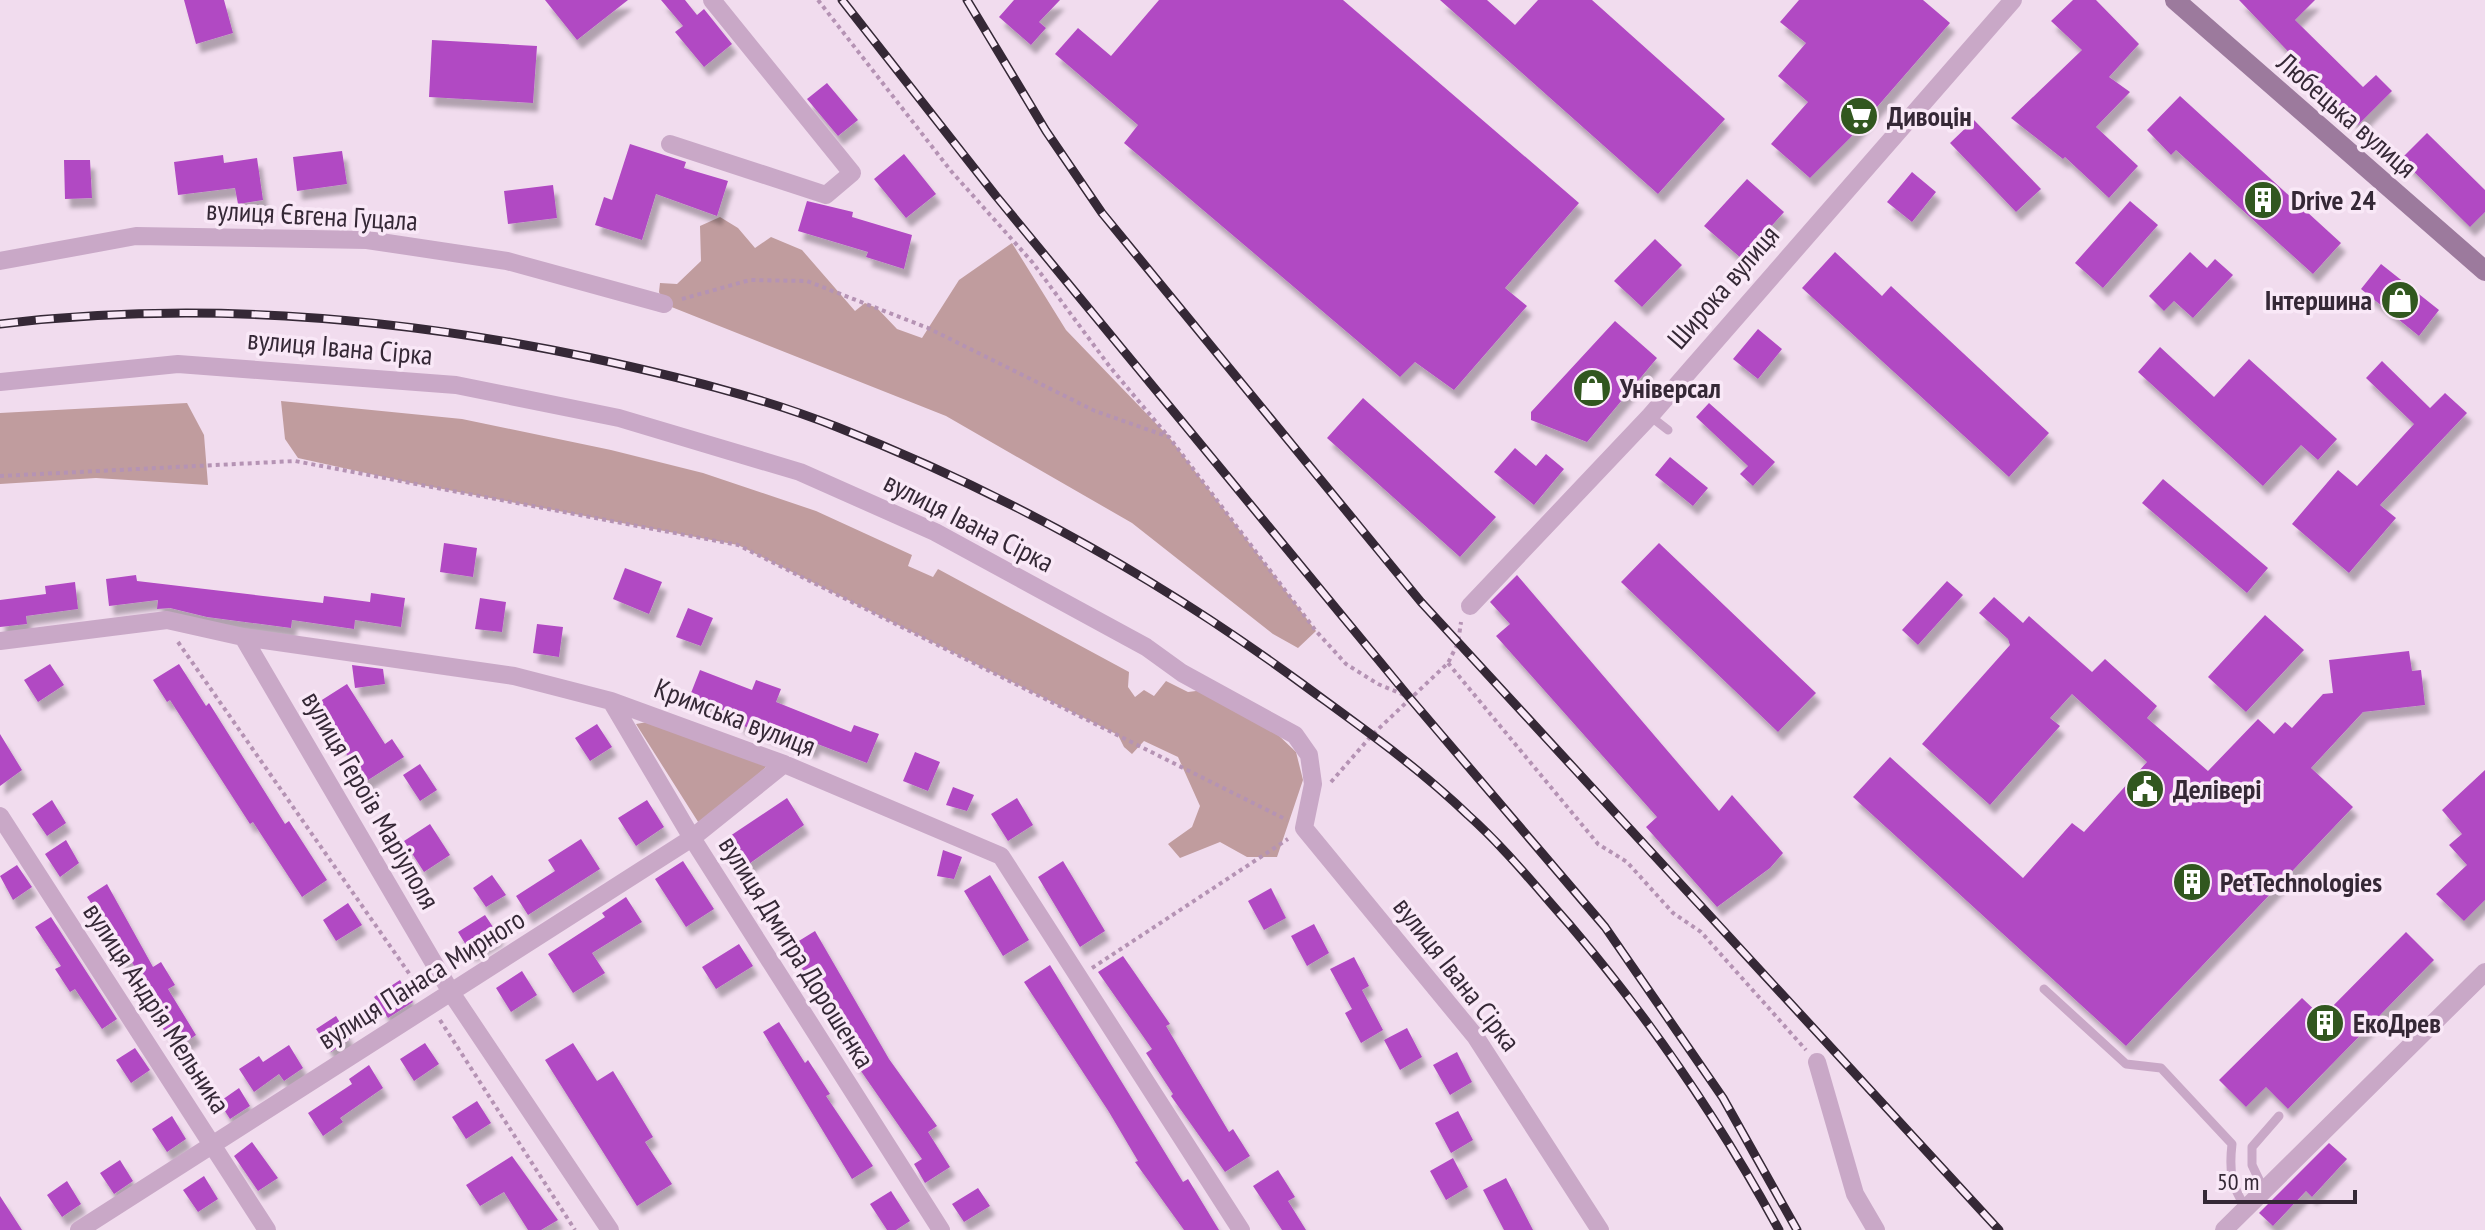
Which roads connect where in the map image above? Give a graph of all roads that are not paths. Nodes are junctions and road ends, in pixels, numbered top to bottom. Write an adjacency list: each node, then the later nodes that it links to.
1 (712, 0): 4 (street)
2 (2013, 0): 9 (street, Широка вулиця)
3 (2175, 0): 6 (main road, Любецька вулиця)
4 (670, 144)
5 (0, 261): 7 (street, вулиця Євгена Гуцала)
6 (2485, 271)
7 (664, 304)
8 (0, 382): 31 (street, вулиця Івана Сірка)
9 (1650, 416): 10 (lane); 11 (street, Широка вулиця)
10 (1668, 430)
11 (1470, 606)
12 (243, 637): 13 (street, Кримська вулиця); 14 (street, Кримська вулиця); 20 (street, вулиця Героїв Маріуполя)
13 (0, 641)
14 (611, 701): 15 (street, Кримська вулиця); 17 (street, вулиця Дмитра Дорошенка)
15 (784, 764): 17 (street, вулиця Панаса Мирного); 30 (street, Кримська вулиця)
16 (0, 816): 23 (street, вулиця Андрія Мельника)
17 (692, 838): 20 (street, вулиця Панаса Мирного); 29 (street, вулиця Дмитра Дорошенка)
18 (2485, 972): 24 (street)
19 (2044, 989): 25 (lane)
20 (452, 994): 23 (street, вулиця Панаса Мирного); 28 (street, вулиця Героїв Маріуполя)
21 (1817, 1062): 32 (street)
22 (2279, 1116): 24 (lane)
23 (212, 1144): 26 (street, вулиця Панаса Мирного); 27 (street, вулиця Андрія Мельника)
24 (2264, 1190): 25 (street)
25 (2246, 1208): 33 (street)
26 (79, 1230)
27 (267, 1230)
28 (610, 1230)
29 (941, 1230)
30 (1241, 1230)
31 (1600, 1230)
32 (1876, 1230)
33 (2224, 1230)

